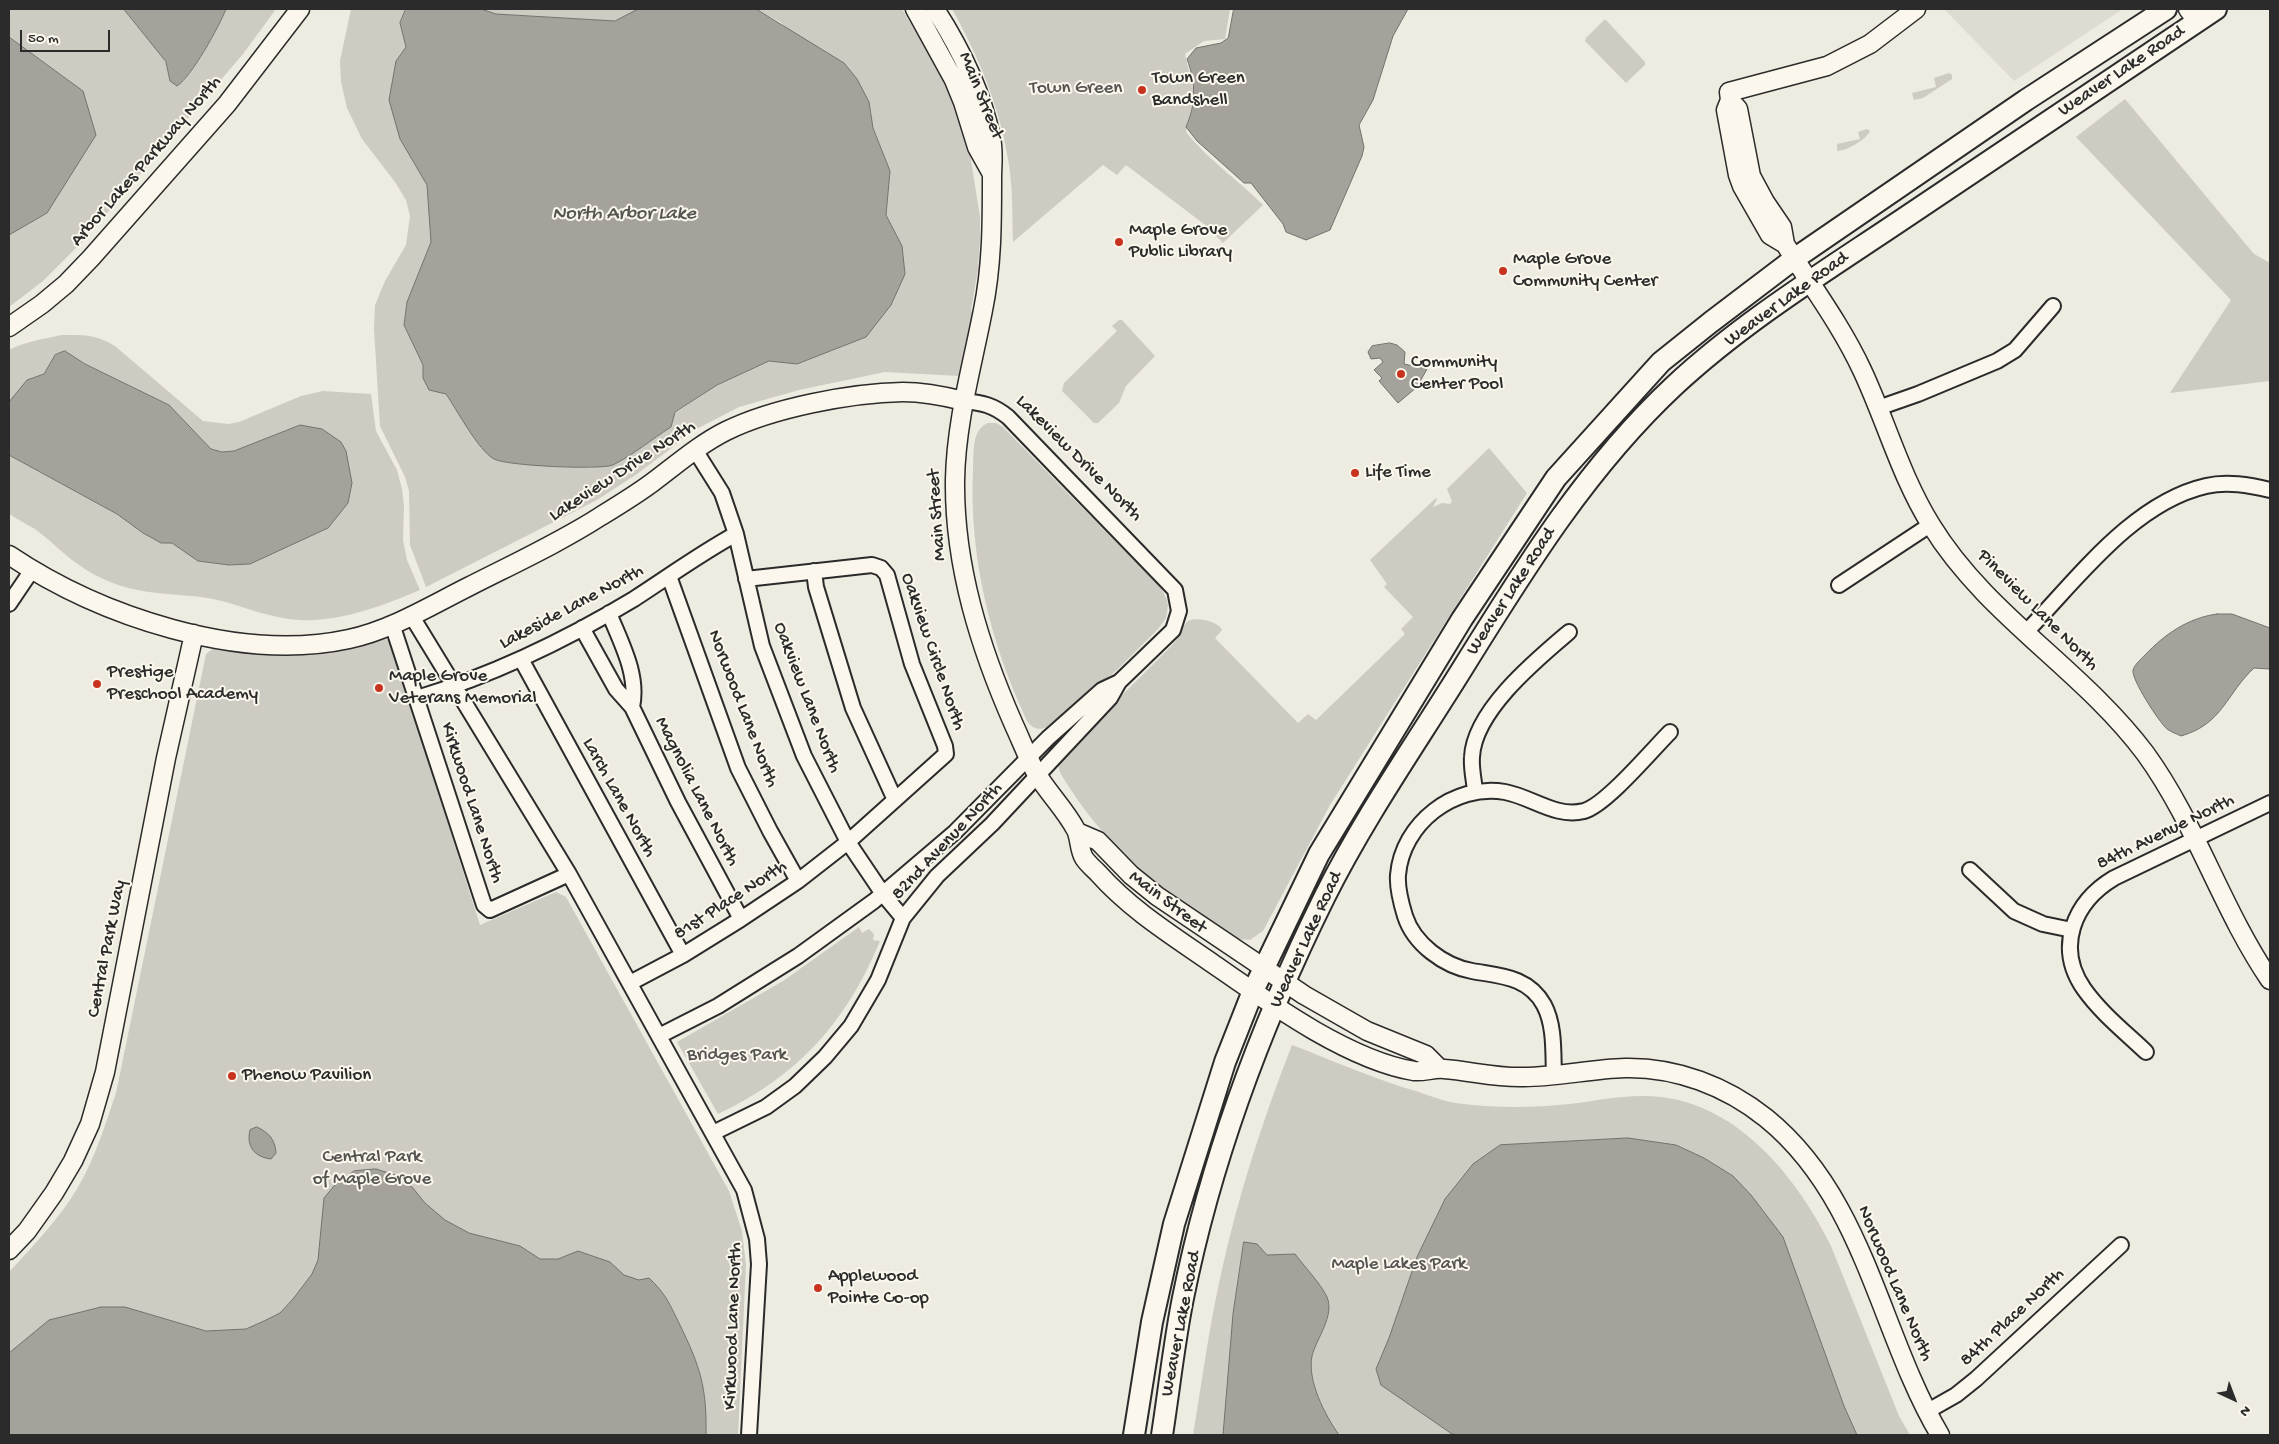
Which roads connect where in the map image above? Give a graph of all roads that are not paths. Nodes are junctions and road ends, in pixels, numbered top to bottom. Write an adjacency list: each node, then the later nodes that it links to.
1 (300, 9): 11 (street, Arbor Lakes Parkway North)
2 (915, 9): 7 (street, Main Street)
3 (935, 9): 7 (street, Main Street)
4 (1916, 9): 8 (street, Pineview Lane North)
5 (2166, 9): 8 (main road, Weaver Lake Road)
6 (2204, 12): 9 (main road, Weaver Lake Road)
7 (992, 173): 12 (street, Main Street)
8 (1790, 252): 9 (street, Pineview Lane North); 55 (main road, Weaver Lake Road)
9 (1810, 282): 13 (street, Pineview Lane North); 57 (main road, Weaver Lake Road)
10 (2053, 306): 13 (street)
11 (9, 327)
12 (964, 401): 14 (street, Lakeview Drive North); 24 (street, Lakeview Drive North); 39 (street, Main Street)
13 (1878, 408): 16 (street, Pineview Lane North)
14 (695, 450): 17 (street, Oakview Lane North); 27 (street, Lakeview Drive North)
15 (2270, 490): 31 (street)
16 (1930, 524): 23 (street); 31 (street, Pineview Lane North)
17 (736, 534): 21 (street, Lakeside Lane North); 22 (street, Oakview Lane North)
18 (9, 555): 19 (street, Lakeview Drive North)
19 (32, 570): 25 (street); 32 (street, Lakeview Drive North)
20 (814, 571): 22 (street, Oakview Circle North); 42 (street); 42 (street, Oakview Circle North)
21 (669, 576): 26 (street, Lakeside Lane North); 49 (street, Norwood Lane North)
22 (746, 579): 46 (street, Oakview Lane North)
23 (1839, 585)
24 (1178, 600): 34 (street, 82nd Avenue North)
25 (9, 604)
26 (609, 613): 29 (street, Lakeside Lane North); 37 (street, Magnolia Lane North)
27 (411, 616): 28 (street, Lakeview Drive North); 35 (street, Kirkwood Lane North)
28 (392, 624): 32 (street, Lakeview Drive North); 36 (street, Kirkwood Lane North)
29 (582, 628): 33 (street, Lakeside Lane North); 37 (street, Magnolia Lane North)
30 (1568, 632): 41 (street)
31 (2026, 632): 45 (street, Pineview Lane North)
32 (194, 634): 67 (street, Central Park Way)
33 (521, 660): 35 (street, Lakeside Lane North); 54 (street, Larch Lane North)
34 (1119, 682): 39 (street, 82nd Avenue North); 40 (street, 82nd Avenue North)
35 (455, 687): 36 (street, Lakeside Lane North); 48 (street, Kirkwood Lane North)
36 (417, 698): 48 (street, Kirkwood Lane North)
37 (632, 707): 52 (street, Magnolia Lane North)
38 (1670, 732): 41 (street)
39 (1028, 758): 40 (street, Main Street); 50 (street, 82nd Avenue North)
40 (1037, 774): 44 (street, Main Street); 51 (street, 82nd Avenue North)
41 (1475, 791): 64 (street)
42 (895, 800): 46 (street, Oakview Circle North)
43 (2270, 803): 45 (street, 84th Avenue North)
44 (1077, 832): 55 (street, Main Street); 59 (street, Main Street)
45 (2194, 839): 53 (street, 84th Avenue North); 56 (street, Pineview Lane North)
46 (848, 842): 49 (street, 81st Place North); 50 (street, Oakview Lane North)
47 (1970, 870): 53 (street)
48 (569, 874): 58 (street, Kirkwood Lane North)
49 (798, 881): 52 (street, 81st Place North)
50 (883, 894): 51 (street, Oakview Lane North); 61 (street, 82nd Avenue North)
51 (903, 918): 65 (street, 82nd Avenue North)
52 (741, 920): 54 (street, 81st Place North)
53 (2072, 930): 62 (street, 84th Avenue North)
54 (683, 955): 58 (street, 81st Place North)
55 (1264, 968): 57 (street); 59 (main road, Weaver Lake Road)
56 (2270, 980)
57 (1286, 982): 60 (main road, Weaver Lake Road); 63 (street)
58 (630, 983): 61 (street, Kirkwood Lane North)
59 (1253, 991): 60 (street, Norwood Lane North); 70 (main road, Weaver Lake Road)
60 (1275, 1006): 63 (street, Norwood Lane North); 71 (main road, Weaver Lake Road)
61 (659, 1036): 65 (street, Kirkwood Lane North)
62 (2146, 1052)
63 (1439, 1068): 64 (street, Norwood Lane North)
64 (1554, 1076): 68 (street, Norwood Lane North)
65 (713, 1133): 69 (street, Kirkwood Lane North)
66 (2121, 1245): 68 (street, 84th Place North)
67 (9, 1250)
68 (1926, 1412): 72 (street, Norwood Lane North)
69 (749, 1435)
70 (1134, 1435)
71 (1162, 1435)
72 (1940, 1435)

